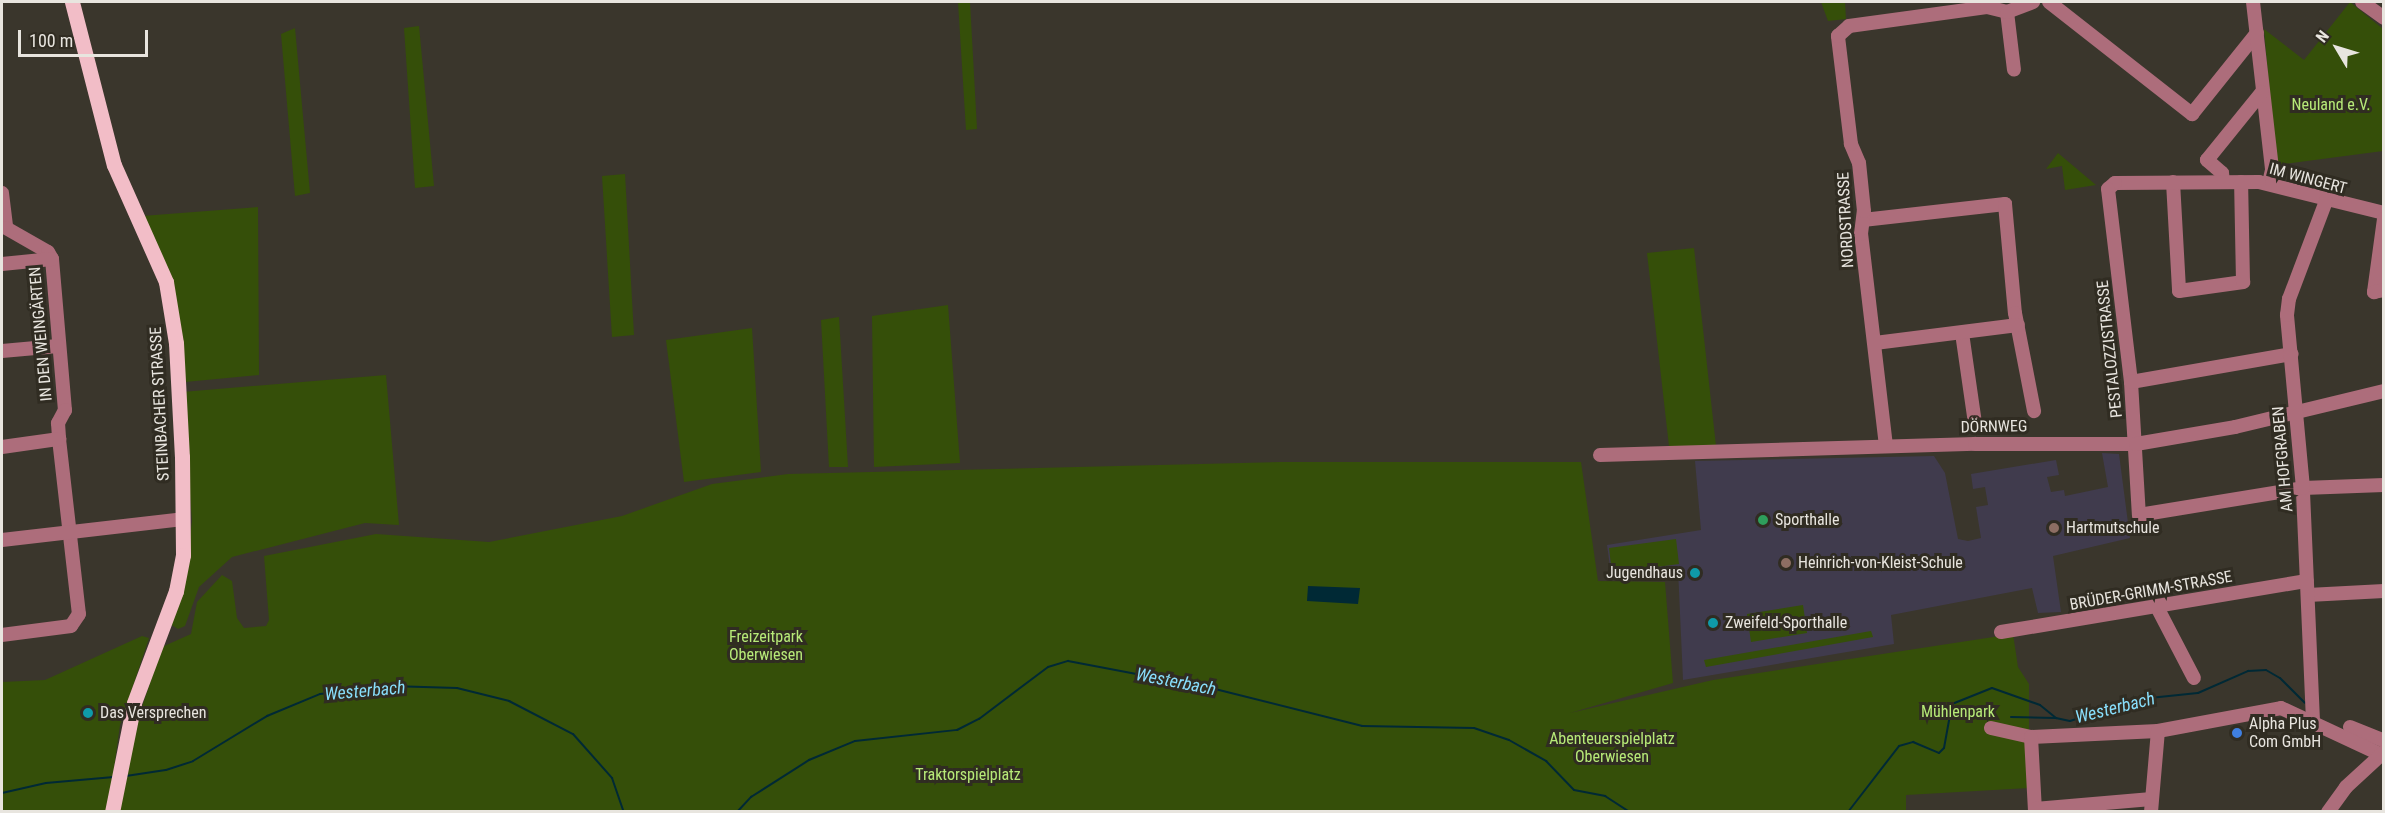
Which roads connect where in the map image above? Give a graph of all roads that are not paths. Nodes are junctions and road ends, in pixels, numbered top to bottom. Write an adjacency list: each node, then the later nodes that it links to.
1 (72, 2): 42 (main road, STEINBACHER STRASSE)
2 (2033, 2): 6 (street)
3 (2049, 2): 8 (street)
4 (2253, 2): 8 (street)
5 (2362, 2): 7 (street)
6 (2007, 12): 9 (street); 20 (street, NORDSTRASSE)
7 (2384, 18)
8 (2257, 33): 10 (street)
9 (2014, 70)
10 (2262, 92): 11 (street); 15 (street)
11 (2223, 181): 12 (street, IM WINGERT); 13 (street, IM WINGERT)
12 (2173, 182): 13 (street); 14 (street, IM WINGERT)
13 (2241, 182): 15 (street, IM WINGERT)
14 (2115, 183): 30 (street, PESTALOZZISTRASSE)
15 (2269, 183): 17 (street, IM WINGERT)
16 (2, 193): 21 (street, IN DEN WEINGÄRTEN)
17 (2326, 201): 18 (street, IM WINGERT); 29 (street, AM HOFGRABEN)
18 (2384, 213)
19 (2384, 219): 23 (street)
20 (1863, 220): 24 (street); 26 (street, NORDSTRASSE)
21 (52, 259): 22 (street); 27 (street, IN DEN WEINGÄRTEN)
22 (2, 264)
23 (2384, 290)
24 (2018, 325): 25 (street); 32 (street)
25 (1962, 333): 26 (street); 34 (street)
26 (1875, 343): 37 (street, NORDSTRASSE)
27 (58, 346): 28 (street); 35 (street, IN DEN WEINGÄRTEN)
28 (2, 351)
29 (2292, 354): 30 (street); 33 (street, AM HOFGRABEN)
30 (2131, 382): 36 (street, PESTALOZZISTRASSE)
31 (2384, 391): 33 (street, DÖRNWEG)
32 (2034, 411)
33 (2296, 413): 36 (street, DÖRNWEG); 41 (street, AM HOFGRABEN)
34 (1975, 423)
35 (59, 439): 38 (street); 43 (street, IN DEN WEINGÄRTEN)
36 (2136, 444): 37 (street, DÖRNWEG); 41 (street, PESTALOZZISTRASSE)
37 (1886, 446): 39 (street, DÖRNWEG)
38 (2, 447)
39 (1600, 455)
40 (2384, 485): 41 (street)
41 (2303, 488): 45 (street, AM HOFGRABEN)
42 (183, 519): 43 (street); 60 (main road, STEINBACHER STRASSE)
43 (69, 531): 44 (street); 49 (street, IN DEN WEINGÄRTEN)
44 (2, 540)
45 (2308, 588): 46 (street, BRÜDER-GRIMM-STRASSE); 47 (street, BRÜDER-GRIMM-STRASSE); 51 (street, AM HOFGRABEN)
46 (2384, 591)
47 (2157, 607): 48 (street, BRÜDER-GRIMM-STRASSE); 50 (street)
48 (2001, 633)
49 (2, 635)
50 (2194, 678)
51 (2313, 712): 54 (street); 57 (street)
52 (2350, 727): 56 (street)
53 (1991, 728): 55 (street)
54 (2158, 731): 55 (street); 58 (street)
55 (2031, 737): 59 (street)
56 (2384, 741)
57 (2383, 754): 61 (street)
58 (2152, 805): 59 (street)
59 (2035, 810)
60 (112, 812)
61 (2328, 812)

